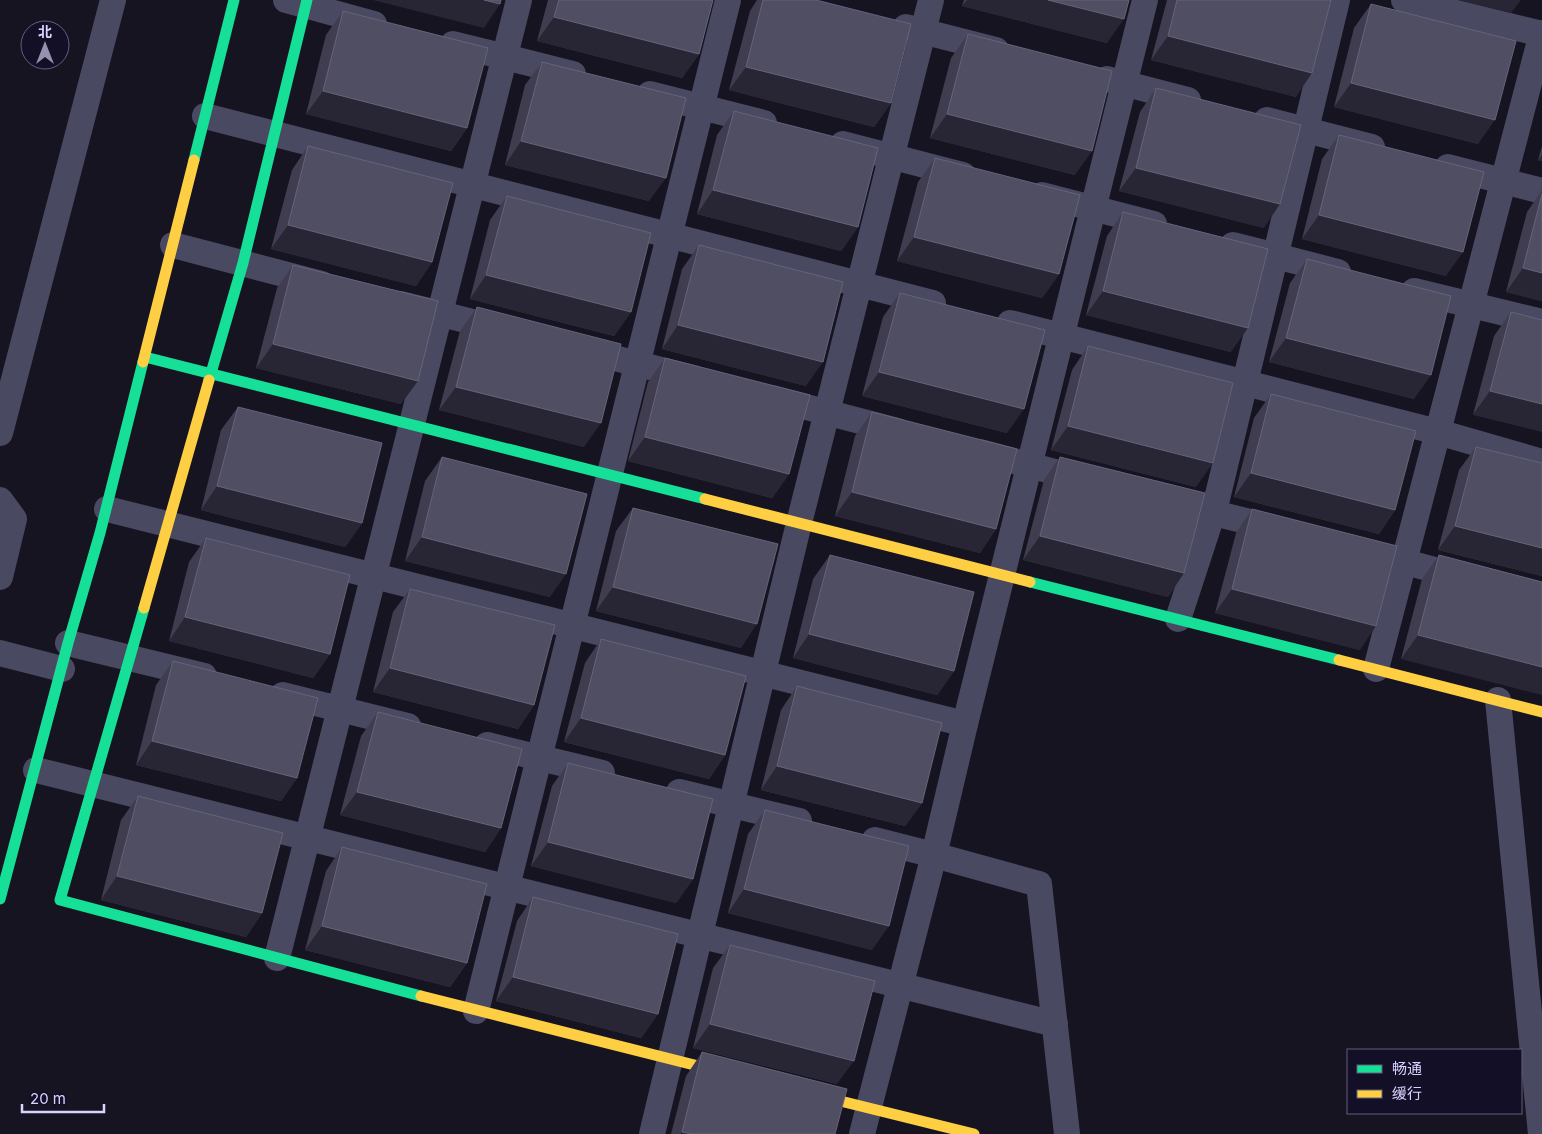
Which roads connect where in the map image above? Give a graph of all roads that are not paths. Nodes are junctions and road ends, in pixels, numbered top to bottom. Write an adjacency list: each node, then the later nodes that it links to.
1 (113, 0): 66 (street)
2 (234, 0): 23 (street)
3 (519, 0): 16 (street)
4 (728, 0): 22 (street)
5 (931, 0): 12 (street)
6 (1145, 0): 19 (street)
7 (1337, 0): 26 (street)
8 (1404, 0): 13 (street)
9 (299, 2): 11 (street); 27 (street)
10 (886, 22): 12 (street)
11 (394, 29)
12 (924, 31): 15 (street); 30 (street)
13 (1542, 34): 33 (street)
14 (430, 38): 16 (street)
15 (1019, 56)
16 (505, 57): 18 (street); 34 (street)
17 (1086, 74): 19 (street)
18 (598, 81)
19 (1124, 84): 21 (street); 37 (street)
20 (626, 88): 22 (street)
21 (1210, 106)
22 (701, 107): 25 (street); 39 (street)
23 (205, 116): 27 (street); 41 (street)
24 (1248, 116): 26 (street)
25 (787, 129)
26 (1306, 130): 29 (street); 42 (street)
27 (274, 134): 34 (street); 43 (street)
28 (816, 137): 30 (street)
29 (1390, 152)
30 (892, 156): 32 (street); 45 (street)
31 (1428, 162): 33 (street)
32 (988, 181)
33 (1503, 181): 36 (street); 49 (street)
34 (473, 185): 39 (street); 51 (street)
35 (1016, 189): 37 (street)
36 (1542, 191)
37 (1093, 209): 38 (street); 55 (street)
38 (1177, 230)
39 (670, 235): 45 (street); 58 (street)
40 (1215, 240): 42 (street)
41 (173, 245): 43 (street); 57 (street)
42 (1276, 256): 44 (street); 60 (street)
43 (243, 263): 47 (street); 59 (street)
44 (1359, 277)
45 (860, 283): 50 (street); 63 (street)
46 (1387, 284): 49 (street)
47 (342, 289)
48 (378, 298): 51 (street)
49 (1471, 306): 53 (street); 65 (street)
50 (956, 308)
51 (441, 314): 54 (street); 64 (street)
52 (985, 316): 55 (street)
53 (1542, 322)
54 (526, 336)
55 (1062, 336): 60 (street); 70 (street)
56 (564, 345): 58 (street)
57 (145, 357): 59 (street); 75 (street)
58 (638, 364): 61 (street); 71 (street)
59 (212, 374): 64 (street); 78 (street)
60 (1245, 383): 65 (street); 76 (street)
61 (715, 384)
62 (754, 394): 63 (street)
63 (827, 413): 67 (street); 77 (street)
64 (413, 425): 71 (street); 83 (street)
65 (1438, 432): 69 (street); 81 (street)
66 (0, 433)
67 (920, 437)
68 (957, 446): 70 (street)
69 (1542, 462)
70 (1030, 466): 72 (street); 82 (street)
71 (610, 475): 77 (street); 87 (street)
72 (1106, 485)
73 (1144, 495): 76 (street)
74 (0, 500): 84 (street)
75 (107, 509): 78 (street); 88 (street)
76 (1213, 512): 79 (street); 86 (street)
77 (799, 523): 82 (street); 93 (street)
78 (168, 524): 83 (street); 90 (street)
79 (1299, 534)
80 (1337, 544): 81 (street)
81 (1404, 562): 85 (street); 92 (street)
82 (1002, 575): 86 (street); 99 (street)
83 (374, 576): 87 (street); 97 (street)
84 (0, 577)
85 (1487, 584)
86 (1178, 619): 92 (street)
87 (573, 626): 93 (street); 102 (street)
88 (68, 643): 90 (street); 91 (street)
89 (0, 653): 91 (street)
90 (129, 658): 94 (street); 105 (street)
91 (62, 669): 103 (street)
92 (1376, 669): 96 (street)
93 (763, 674): 99 (street); 107 (street)
94 (225, 681)
95 (264, 690): 97 (street)
96 (1498, 700): 98 (street); 118 (street)
97 (340, 709): 100 (street); 110 (street)
98 (1542, 712)
99 (965, 724): 111 (street)
100 (435, 732)
101 (464, 739): 102 (street)
102 (540, 758): 104 (street); 112 (street)
103 (36, 770): 105 (street); 113 (street)
104 (626, 779)
105 (93, 784): 110 (street); 115 (street)
106 (654, 786): 107 (street)
107 (731, 805): 108 (street); 114 (street)
108 (818, 826)
109 (857, 836): 111 (street)
110 (308, 838): 112 (street); 115 (street)
111 (934, 855): 116 (street); 119 (street)
112 (508, 887): 114 (street); 117 (street)
113 (0, 899)
114 (700, 935): 116 (street); 120 (street)
115 (277, 958): 117 (street)
116 (900, 985): 119 (street); 123 (street)
117 (476, 1011): 120 (street)
118 (1536, 1013): 128 (street)
119 (1055, 1024): 127 (street)
120 (670, 1059): 121 (street); 124 (street)
121 (746, 1078)
122 (793, 1089): 123 (street)
123 (868, 1108): 125 (street); 126 (street)
124 (652, 1134)
125 (862, 1134)
126 (974, 1134)
127 (1067, 1134)
128 (1541, 1134)

